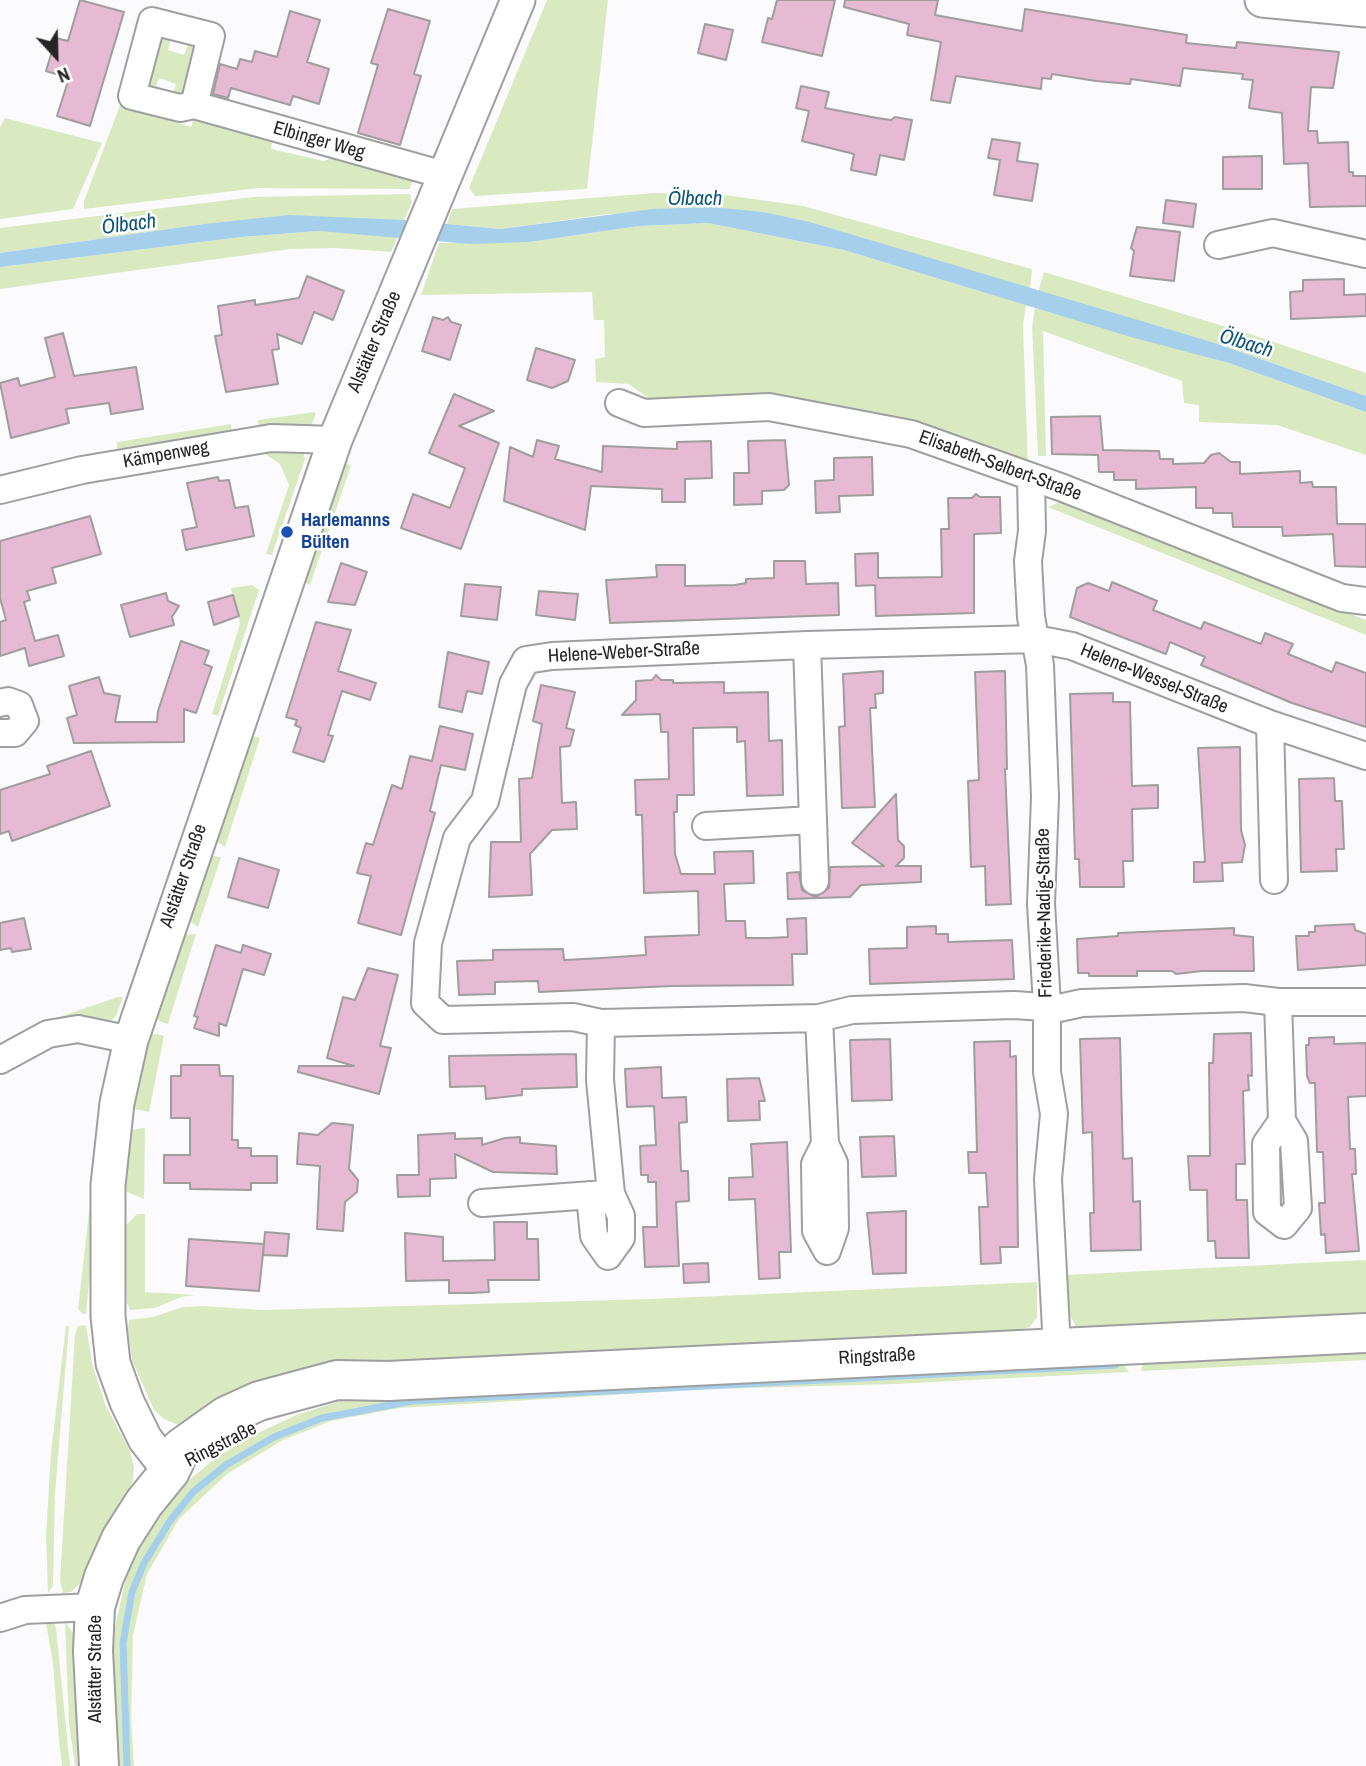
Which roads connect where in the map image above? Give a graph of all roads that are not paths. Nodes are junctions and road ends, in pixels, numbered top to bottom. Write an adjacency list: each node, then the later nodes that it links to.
1 (518, 0): 5 (street, Alstätter Straße)
2 (1262, 0): 3 (street)
3 (1366, 10)
4 (194, 105): 5 (street, Elbinger Weg)
5 (444, 175): 9 (street, Alstätter Straße)
6 (1218, 245): 7 (street)
7 (1366, 254)
8 (619, 403): 10 (street, Elisabeth-Selbert-Straße)
9 (335, 440): 11 (street, Kämpenweg); 28 (street, Alstätter Straße)
10 (1031, 478): 12 (street, Elisabeth-Selbert-Straße); 13 (street, Friederike-Nadig-Straße)
11 (0, 490)
12 (1366, 601)
13 (1036, 639): 14 (street, Helene-Weber-Straße); 16 (street, Helene-Wessel-Straße); 25 (street, Friederike-Nadig-Straße)
14 (807, 645): 19 (street); 27 (street, Helene-Weber-Straße)
15 (0, 703): 17 (street)
16 (1270, 724): 18 (street, Helene-Wessel-Straße); 21 (street)
17 (0, 733)
18 (1366, 756)
19 (813, 820): 20 (street); 22 (street)
20 (706, 826)
21 (1274, 880)
22 (815, 881)
23 (1278, 1002): 24 (street); 25 (street); 32 (street)
24 (1366, 1002)
25 (1047, 1005): 26 (street, Helene-Weber-Straße); 34 (street, Friederike-Nadig-Straße)
26 (819, 1018): 27 (street, Helene-Weber-Straße); 30 (street)
27 (601, 1023): 31 (street)
28 (131, 1040): 29 (street); 35 (street, Alstätter Straße)
29 (0, 1060)
30 (825, 1144)
31 (482, 1203)
32 (1284, 1225)
33 (1366, 1333): 34 (main road, Ringstraße)
34 (1057, 1348): 35 (main road, Ringstraße)
35 (170, 1471): 36 (main road, Alstätter Straße)
36 (95, 1607): 37 (street); 38 (main road, Alstätter Straße)
37 (0, 1618)
38 (99, 1766)

